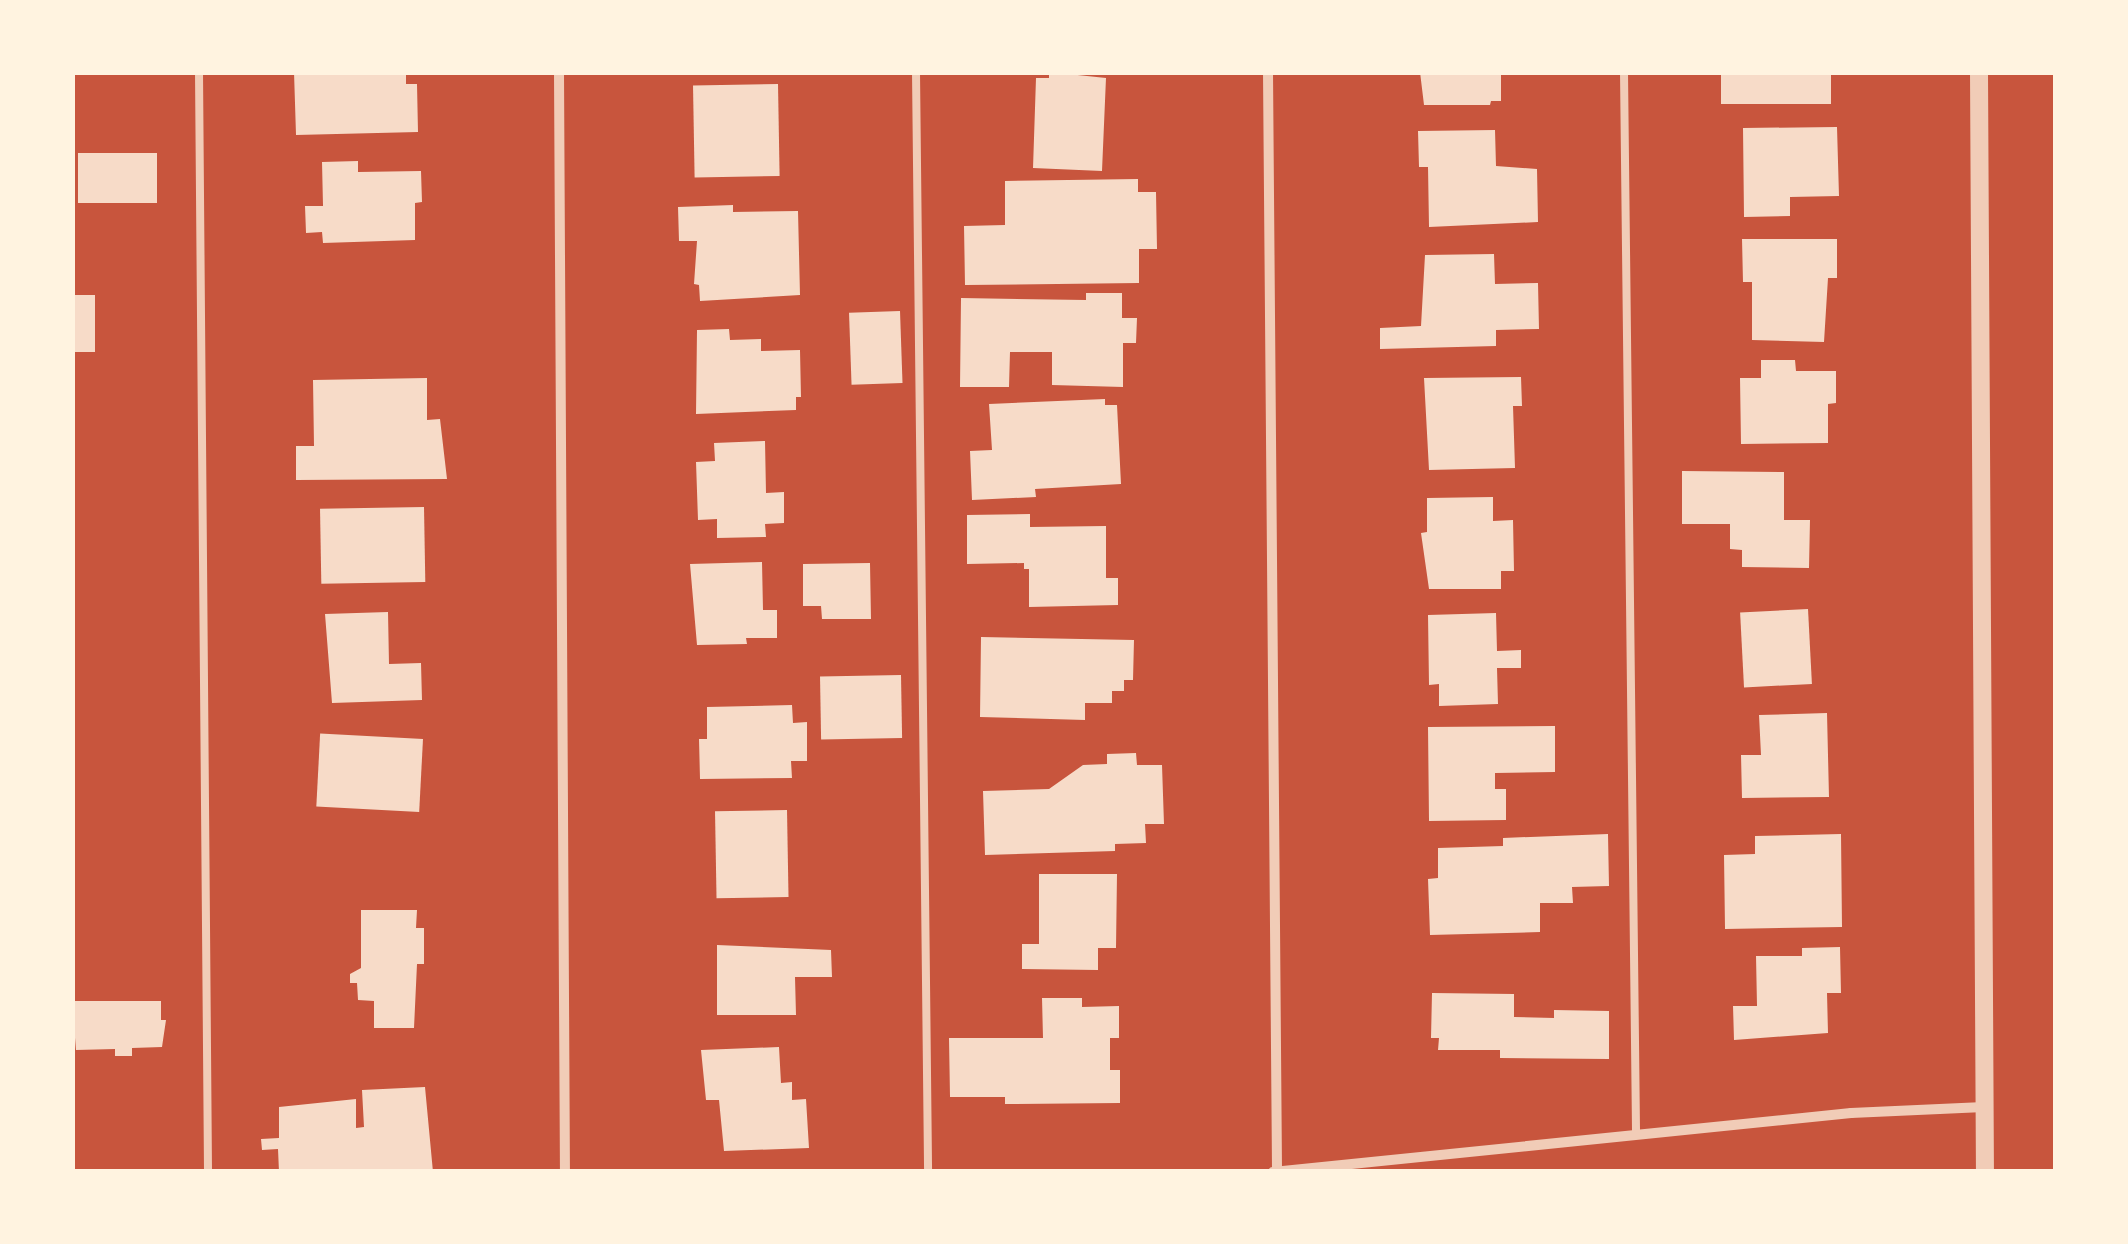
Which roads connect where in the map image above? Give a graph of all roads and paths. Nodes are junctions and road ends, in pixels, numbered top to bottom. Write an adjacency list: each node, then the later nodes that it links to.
1 (199, 72): 10 (lane)
2 (559, 72): 11 (street)
3 (916, 72): 12 (lane)
4 (1268, 72): 9 (street)
5 (1624, 72): 8 (lane)
6 (1980, 72): 7 (street)
7 (1984, 1108): 8 (street); 13 (street)
8 (1636, 1135): 9 (street)
9 (1275, 1171)
10 (208, 1172)
11 (565, 1172)
12 (928, 1172)
13 (1984, 1172)

